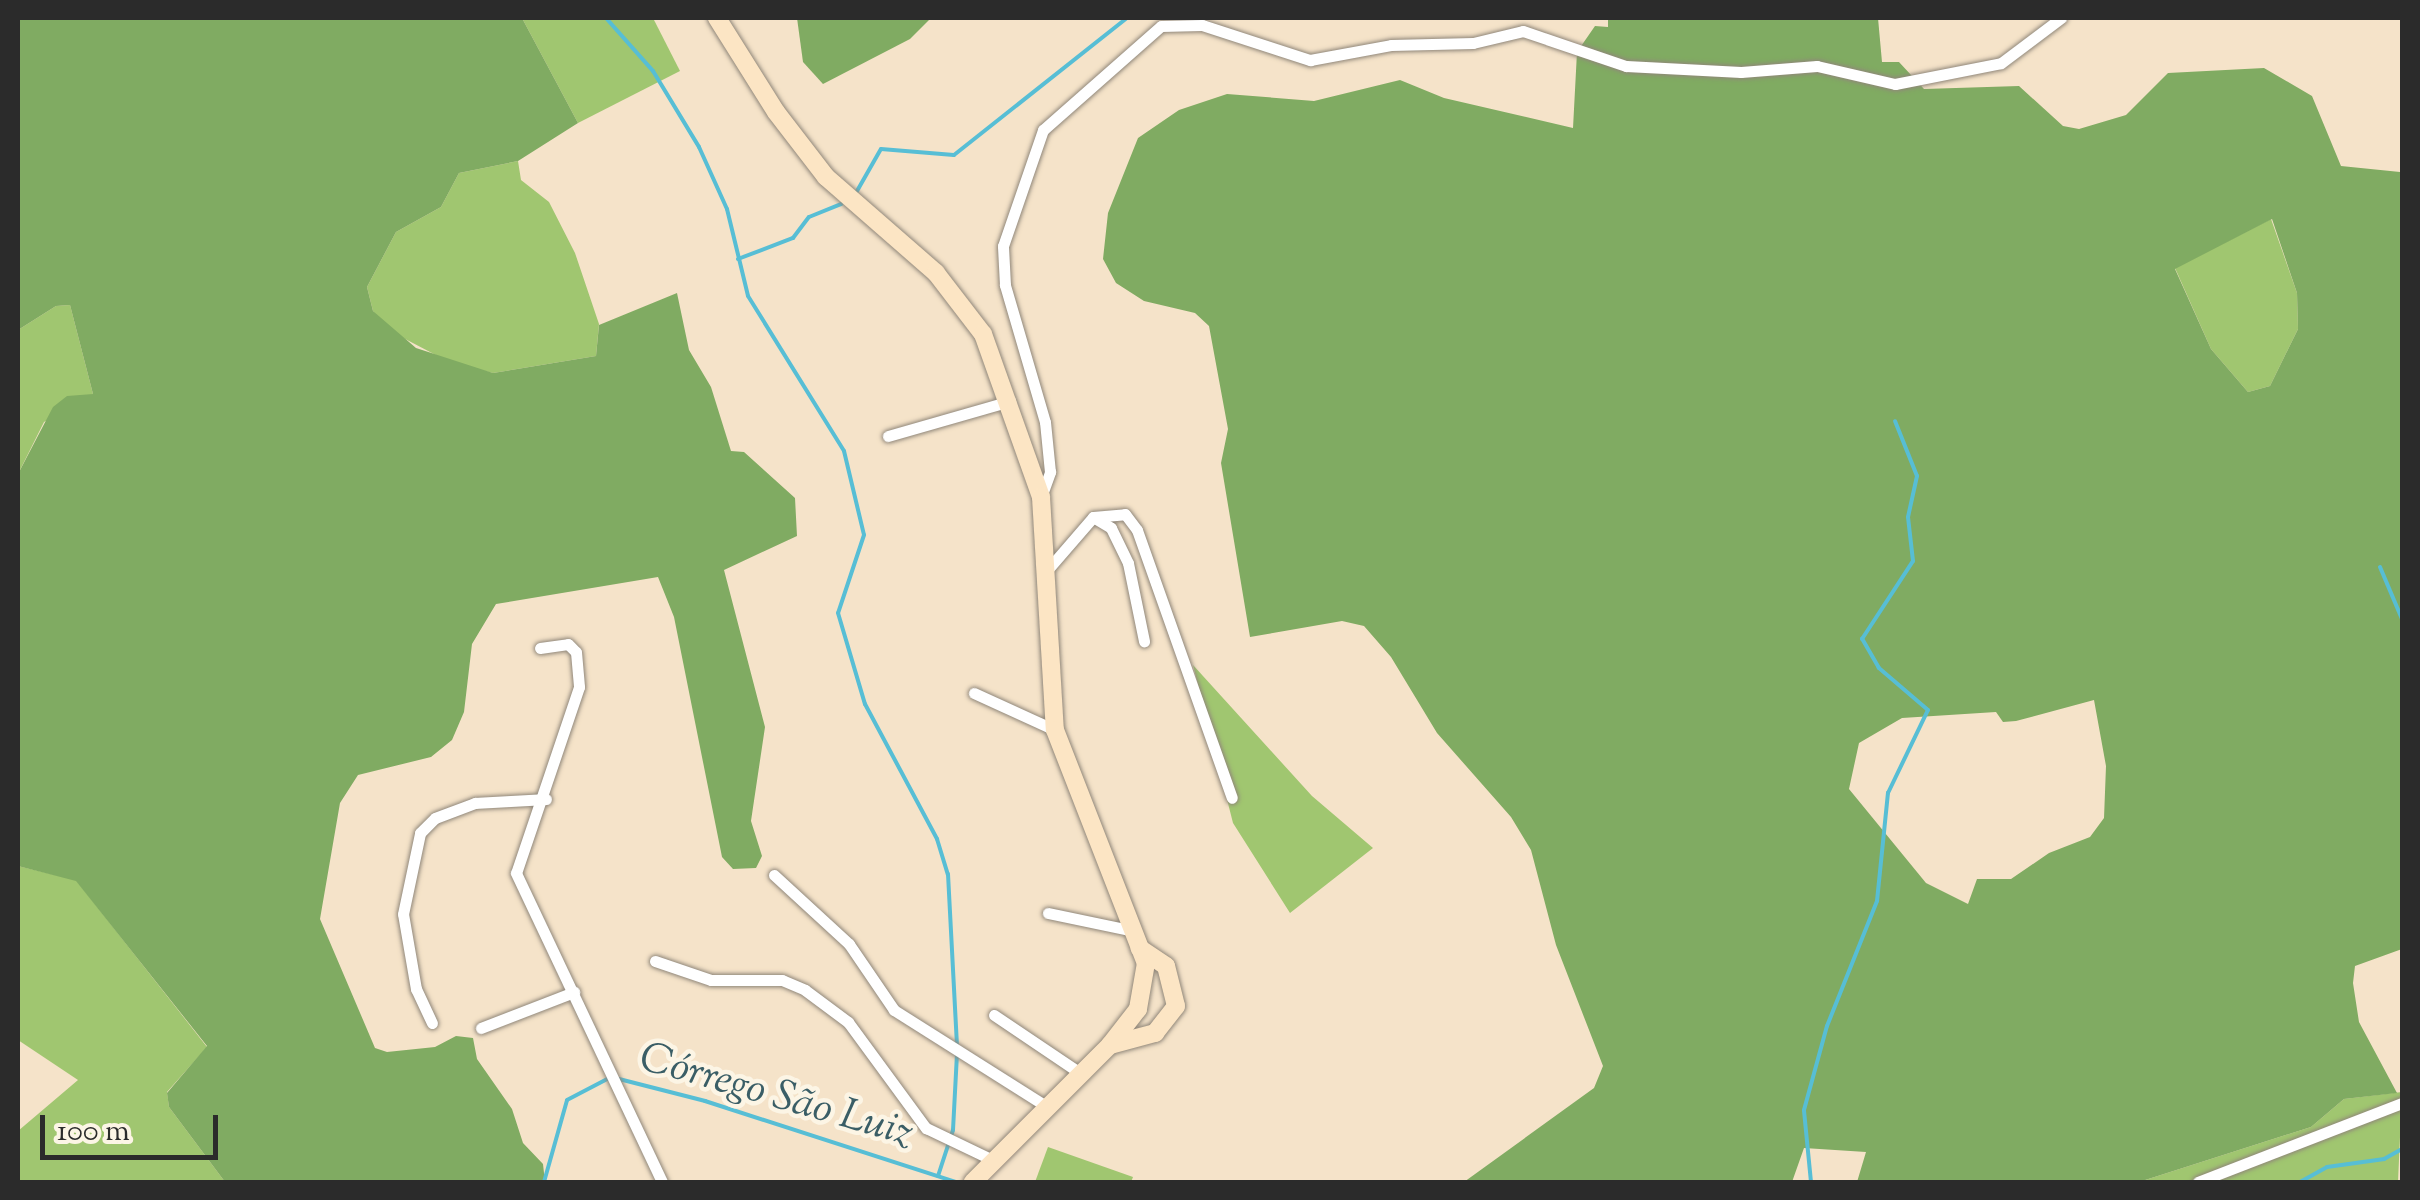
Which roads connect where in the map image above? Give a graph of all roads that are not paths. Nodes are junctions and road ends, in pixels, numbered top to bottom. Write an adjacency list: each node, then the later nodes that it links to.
1 (717, 18): 4 (street)
2 (2061, 18): 3 (street)
3 (1163, 22): 6 (street)
4 (1010, 401): 5 (street); 6 (street)
5 (888, 436)
6 (1040, 497): 8 (street)
7 (1093, 517): 8 (street); 9 (street); 13 (street)
8 (1049, 568): 12 (street)
9 (1144, 642)
10 (540, 648): 14 (street)
11 (974, 693): 12 (street)
12 (1056, 730): 17 (street)
13 (1232, 798)
14 (546, 799): 19 (street); 24 (street)
15 (774, 875): 30 (street)
16 (1048, 913): 17 (street)
17 (1136, 939): 20 (street); 21 (street)
18 (655, 961): 31 (street)
19 (574, 992): 25 (street); 32 (street)
20 (1143, 992): 21 (street); 22 (street)
21 (1176, 1004): 26 (street)
22 (1134, 1014): 26 (street); 27 (street)
23 (994, 1015): 28 (street)
24 (432, 1023)
25 (481, 1028)
26 (1159, 1030): 27 (street)
27 (1110, 1045): 28 (street)
28 (1080, 1073): 30 (street)
29 (2402, 1103): 33 (street)
30 (1046, 1106): 31 (street)
31 (984, 1172)
32 (662, 1182)
33 (2198, 1182)

